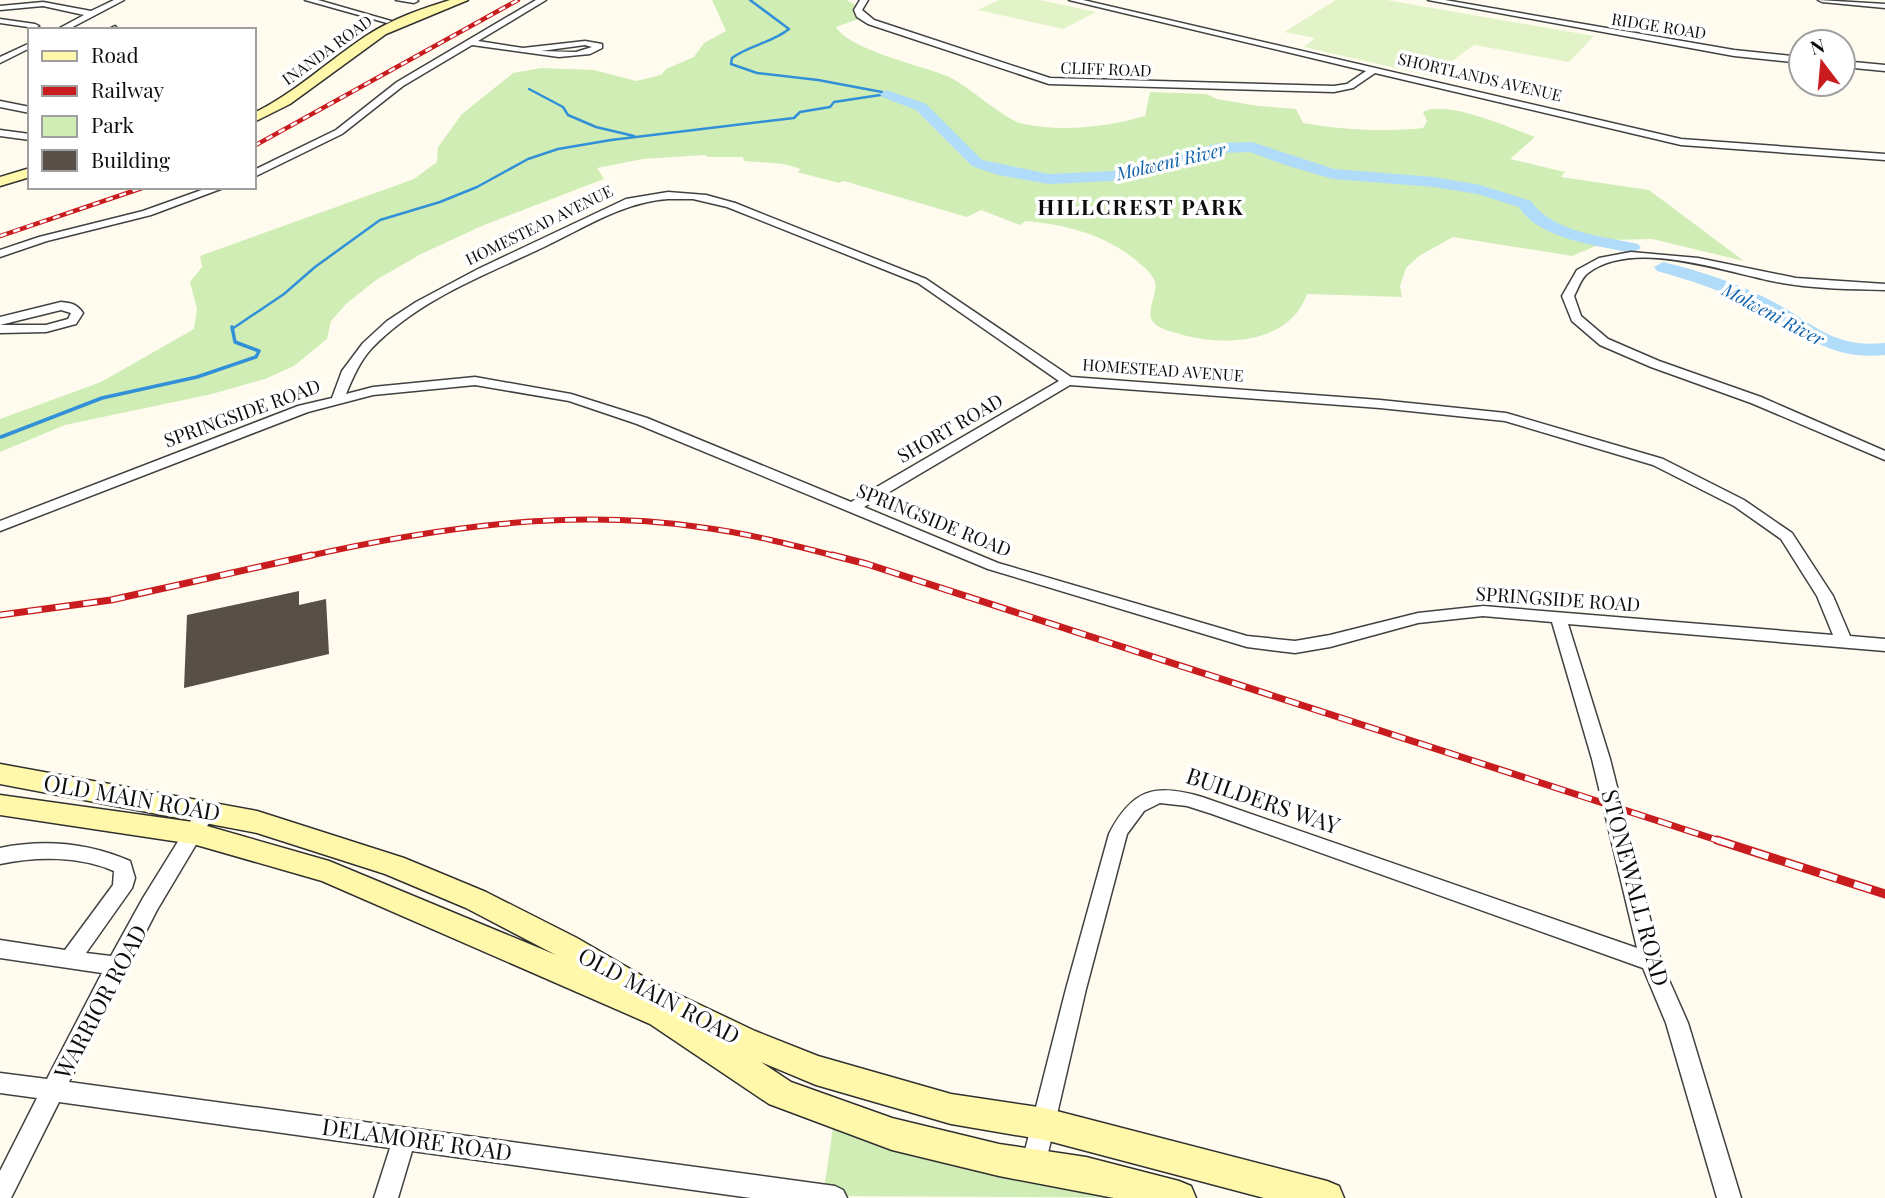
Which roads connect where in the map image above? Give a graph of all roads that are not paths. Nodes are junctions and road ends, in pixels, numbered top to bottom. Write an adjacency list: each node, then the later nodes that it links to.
1 (120, 0): 20 (street)
2 (310, 0): 22 (street)
3 (400, 0): 12 (street)
4 (446, 0): 22 (main road, INANDA ROAD)
5 (462, 0): 37 (main road, INANDA ROAD)
6 (542, 0): 25 (street)
7 (864, 0): 33 (street, CLIFF ROAD)
8 (1073, 0): 33 (street, SHORTLANDS AVENUE)
9 (1432, 0): 17 (street, RIDGE ROAD)
10 (1469, 0): 17 (street)
11 (1822, 0): 18 (street)
12 (414, 1)
13 (0, 2): 16 (street)
14 (26, 2): 15 (street); 16 (street)
15 (43, 2): 20 (street)
16 (13, 5): 19 (street)
17 (1459, 6): 30 (street, RIDGE ROAD)
18 (1885, 6)
19 (0, 8)
20 (89, 13): 24 (street)
21 (0, 21): 23 (street)
22 (387, 21): 35 (main road, INANDA ROAD)
23 (35, 26)
24 (63, 28)
25 (474, 43): 27 (street); 42 (street)
26 (28, 46): 29 (street)
27 (526, 50): 27 (street)
28 (28, 55): 29 (street)
29 (4, 57)
30 (1787, 59)
31 (1857, 65): 32 (street)
32 (1885, 68)
33 (1375, 69): 40 (street, SHORTLANDS AVENUE)
34 (0, 104): 36 (street)
35 (256, 109)
36 (28, 110)
37 (256, 117)
38 (0, 133): 39 (street)
39 (28, 137)
40 (1885, 158)
41 (28, 173): 44 (main road)
42 (256, 173)
43 (28, 180): 45 (main road)
44 (0, 182)
45 (0, 188)
46 (215, 189): 47 (street)
47 (0, 254)
48 (1885, 287): 53 (street)
49 (0, 321): 50 (street)
50 (0, 329)
51 (1068, 381): 52 (street, HOMESTEAD AVENUE); 54 (street, SHORT ROAD); 57 (street, HOMESTEAD AVENUE)
52 (338, 398): 54 (street, SPRINGSIDE ROAD); 55 (street, SPRINGSIDE ROAD)
53 (1885, 456)
54 (852, 508): 56 (street, SPRINGSIDE ROAD)
55 (0, 526)
56 (1558, 616): 57 (street, SPRINGSIDE ROAD); 65 (street, STONEWALL ROAD)
57 (1844, 642): 58 (street, SPRINGSIDE ROAD)
58 (1885, 645)
59 (0, 774): 61 (main road, OLD MAIN ROAD)
60 (0, 805): 61 (main road, OLD MAIN ROAD)
61 (200, 822): 66 (street, WARRIOR ROAD); 69 (main road, OLD MAIN ROAD); 71 (main road, OLD MAIN ROAD)
62 (0, 856): 64 (street)
63 (0, 949): 64 (street)
64 (70, 959): 66 (street)
65 (1651, 962): 69 (street, BUILDERS WAY); 77 (street, STONEWALL ROAD)
66 (117, 967): 68 (street, WARRIOR ROAD)
67 (0, 1083): 68 (street, DELAMORE ROAD)
68 (55, 1090): 70 (street, DELAMORE ROAD); 72 (street, WARRIOR ROAD)
69 (1045, 1124): 71 (street, BUILDERS WAY); 76 (main road, OLD MAIN ROAD)
70 (404, 1138): 73 (street); 74 (street, DELAMORE ROAD)
71 (1033, 1166): 75 (main road, OLD MAIN ROAD)
72 (0, 1195)
73 (386, 1198)
74 (835, 1198)
75 (1179, 1198)
76 (1327, 1198)
77 (1729, 1198)

